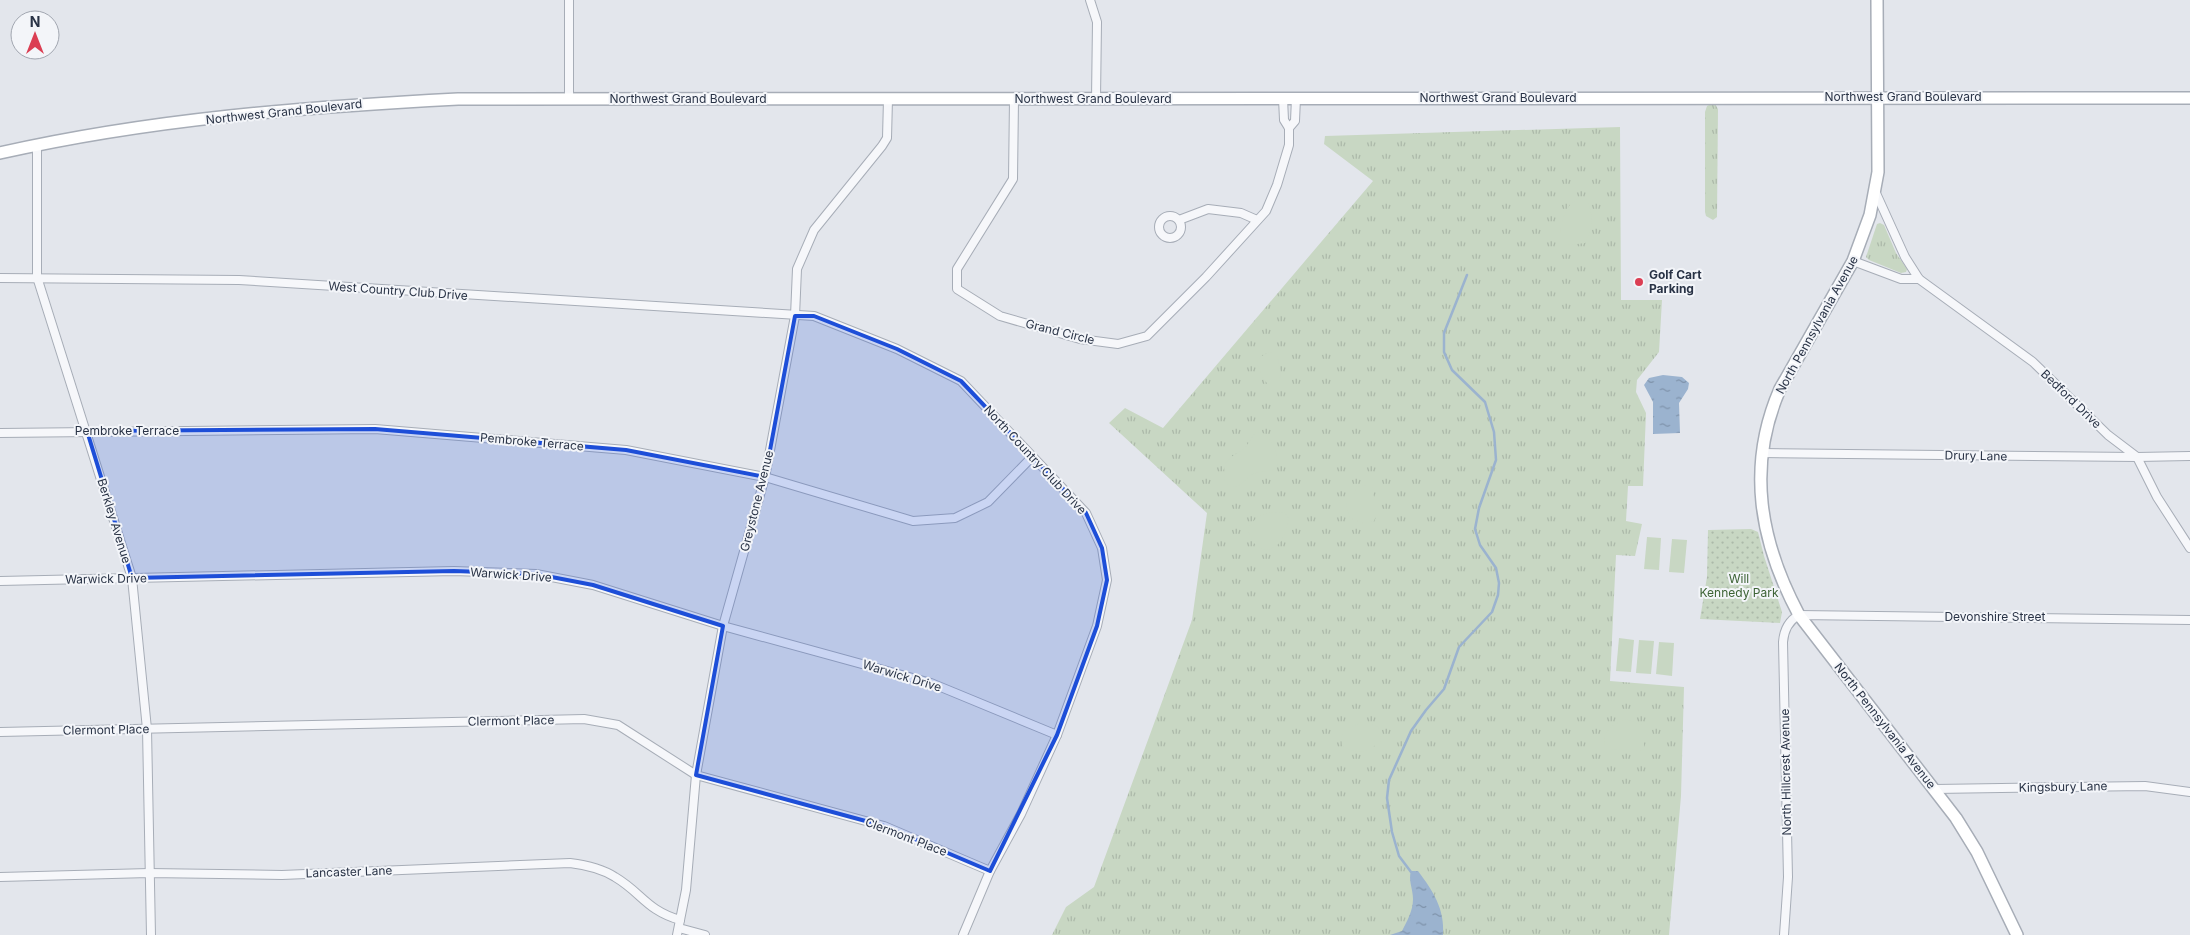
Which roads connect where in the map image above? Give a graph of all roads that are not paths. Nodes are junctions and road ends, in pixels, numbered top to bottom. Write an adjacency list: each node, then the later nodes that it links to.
1 (569, 0): 5 (street)
2 (1090, 0): 11 (street)
3 (1877, 0): 4 (street, North Pennsylvania Avenue)
4 (1878, 97): 7 (street, Northwest Grand Boulevard); 8 (street, Northwest Grand Boulevard); 15 (street, North Pennsylvania Avenue)
5 (569, 98): 9 (street, Northwest Grand Boulevard); 13 (street, Northwest Grand Boulevard)
6 (1282, 98): 7 (street, Northwest Grand Boulevard); 11 (street, Northwest Grand Boulevard); 12 (street, Grand Circle)
7 (1296, 98): 12 (street, Grand Circle)
8 (2190, 98)
9 (888, 99): 10 (street, Northwest Grand Boulevard); 22 (street, Greystone Avenue)
10 (1014, 99): 11 (street, Northwest Grand Boulevard); 17 (street, Grand Circle)
11 (1096, 99)
12 (1289, 128): 17 (street, Grand Circle)
13 (37, 145): 14 (street, Northwest Grand Boulevard); 19 (street, Berkley Avenue)
14 (0, 154)
15 (1875, 191): 18 (street, North Pennsylvania Avenue); 21 (street, Bedford Drive)
16 (1179, 220): 17 (street)
17 (1258, 220)
18 (1853, 261): 21 (street); 25 (street, North Pennsylvania Avenue)
19 (37, 277): 20 (street, West Country Club Drive); 22 (street, West Country Club Drive); 23 (street, Berkley Avenue)
20 (0, 278)
21 (1919, 279): 28 (street, Bedford Drive)
22 (795, 316): 27 (street, North Country Club Drive); 29 (street, Greystone Avenue)
23 (87, 431): 24 (street, Pembroke Terrace); 29 (street, Pembroke Terrace); 31 (street, Berkley Avenue)
24 (0, 433)
25 (1762, 453): 28 (street, Drury Lane); 33 (street, North Pennsylvania Avenue)
26 (2190, 456): 28 (street, Drury Lane)
27 (1032, 457): 29 (street, Pembroke Terrace); 38 (street, North Country Club Drive)
28 (2137, 457): 30 (street, Bedford Drive)
29 (765, 477): 35 (street, Greystone Avenue)
30 (2190, 548)
31 (132, 578): 32 (street, Warwick Drive); 35 (street, Warwick Drive); 36 (street, Berkley Avenue)
32 (0, 581)
33 (1799, 615): 34 (street, Devonshire Street); 40 (street, North Pennsylvania Avenue); 49 (street, North Hillcrest Avenue)
34 (2190, 620)
35 (723, 626): 38 (street, Warwick Drive); 39 (street, Greystone Avenue)
36 (147, 729): 37 (street, Clermont Place); 39 (street, Clermont Place); 43 (street, Berkley Avenue)
37 (0, 732)
38 (1057, 735): 42 (street, North Country Club Drive)
39 (696, 776): 42 (street, Clermont Place); 45 (street, Greystone Avenue)
40 (1935, 789): 41 (street, Kingsbury Lane); 50 (street, North Pennsylvania Avenue)
41 (2190, 792)
42 (990, 871): 48 (street, North Country Club Drive)
43 (149, 873): 44 (street, Lancaster Lane); 45 (street, Lancaster Lane); 46 (street, Berkley Avenue)
44 (0, 877)
45 (679, 928): 47 (street, Lancaster Lane)
46 (151, 935)
47 (706, 935)
48 (963, 935)
49 (1784, 935)
50 (2017, 935)

